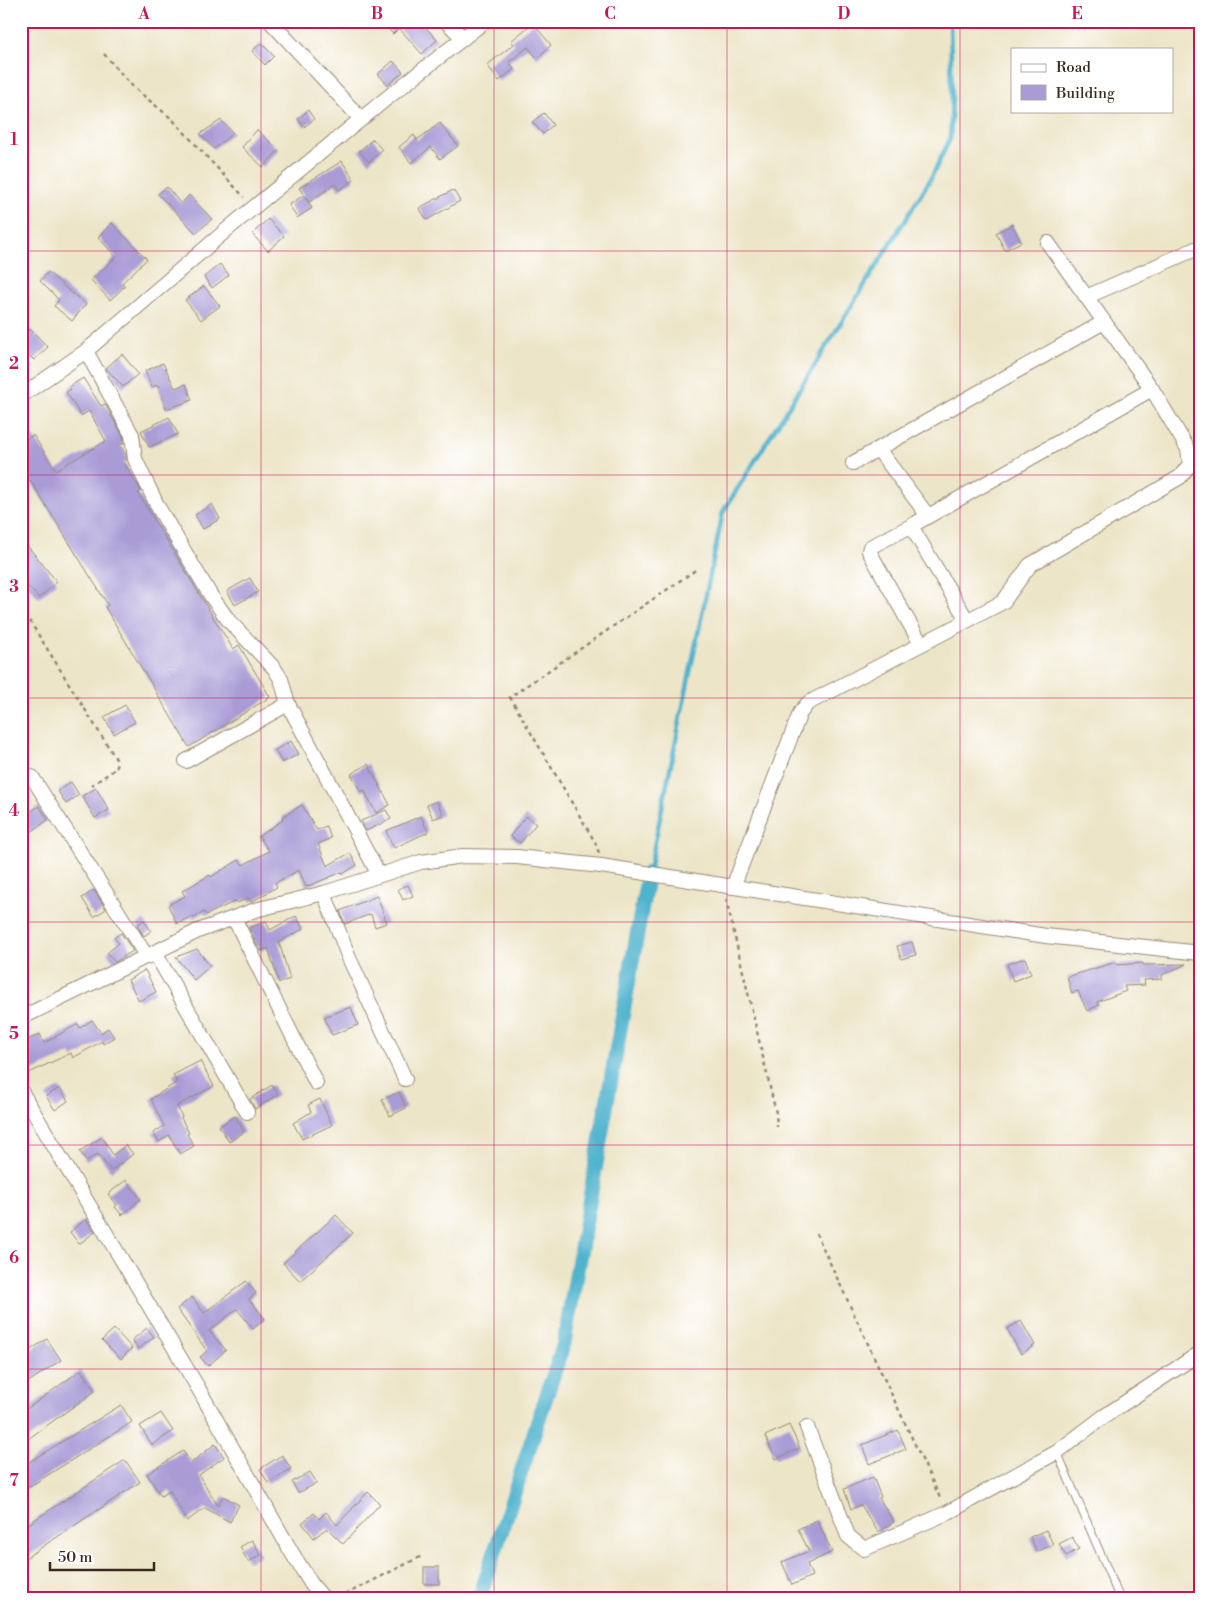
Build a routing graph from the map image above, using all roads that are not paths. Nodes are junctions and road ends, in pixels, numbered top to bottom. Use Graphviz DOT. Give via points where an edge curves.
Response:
graph roads {
  1 [pos="270,21"];
  2 [pos="446,21"];
  3 [pos="485,21"];
  4 [pos="463,38"];
  5 [pos="361,119"];
  6 [pos="1048,243"];
  7 [pos="1200,247"];
  8 [pos="1086,297"];
  9 [pos="1104,322"];
  10 [pos="86,351"];
  11 [pos="1152,389"];
  12 [pos="21,396"];
  13 [pos="878,449"];
  14 [pos="853,463"];
  15 [pos="928,516"];
  16 [pos="911,526"];
  17 [pos="967,620"];
  18 [pos="921,644"];
  19 [pos="288,704"];
  20 [pos="186,761"];
  21 [pos="32,777"];
  22 [pos="379,875"];
  23 [pos="728,886"];
  24 [pos="324,893"];
  25 [pos="234,918"];
  26 [pos="1200,953"];
  27 [pos="151,955"];
  28 [pos="21,1018"];
  29 [pos="405,1079"];
  30 [pos="316,1083"];
  31 [pos="21,1091"];
  32 [pos="247,1112"];
  33 [pos="1200,1353"];
  34 [pos="807,1427"];
  35 [pos="1057,1452"];
  36 [pos="324,1599"];
  37 [pos="1120,1599"];
  1 -- 5 [label="street"];
  2 -- 4 [label="street"];
  3 -- 4 [label="street"];
  4 -- 5 [label="street"];
  5 -- 10 [label="street"];
  6 -- 8 [label="street"];
  7 -- 8 [label="street"];
  8 -- 9 [label="street"];
  9 -- 11 [label="street"];
  9 -- 13 [label="street"];
  10 -- 12 [label="street"];
  10 -- 19 [label="street" via="132,435 135,459 158,508 229,621 274,668 283,684"];
  11 -- 15 [label="street"];
  11 -- 17 [label="street" via="1188,449 1190,464 1180,477 1030,565 1003,602"];
  13 -- 14 [label="street"];
  13 -- 15 [label="street"];
  15 -- 16 [label="street"];
  16 -- 17 [label="street"];
  16 -- 18 [label="street" via="870,546 869,551"];
  17 -- 18 [label="street"];
  18 -- 23 [label="street" via="808,703 800,713"];
  19 -- 20 [label="street"];
  19 -- 22 [label="street"];
  21 -- 27 [label="street"];
  22 -- 23 [label="street" via="421,862 463,856 601,866"];
  22 -- 24 [label="street"];
  23 -- 26 [label="street" via="1046,936"];
  24 -- 25 [label="street"];
  24 -- 29 [label="street" via="349,958"];
  25 -- 27 [label="street" via="198,931"];
  25 -- 30 [label="street"];
  27 -- 28 [label="street"];
  27 -- 32 [label="street"];
  31 -- 36 [label="street" via="197,1386 292,1553"];
  33 -- 35 [label="street" via="1103,1417"];
  34 -- 35 [label="street" via="848,1536 864,1549 947,1513"];
  35 -- 37 [label="lane"];
}
